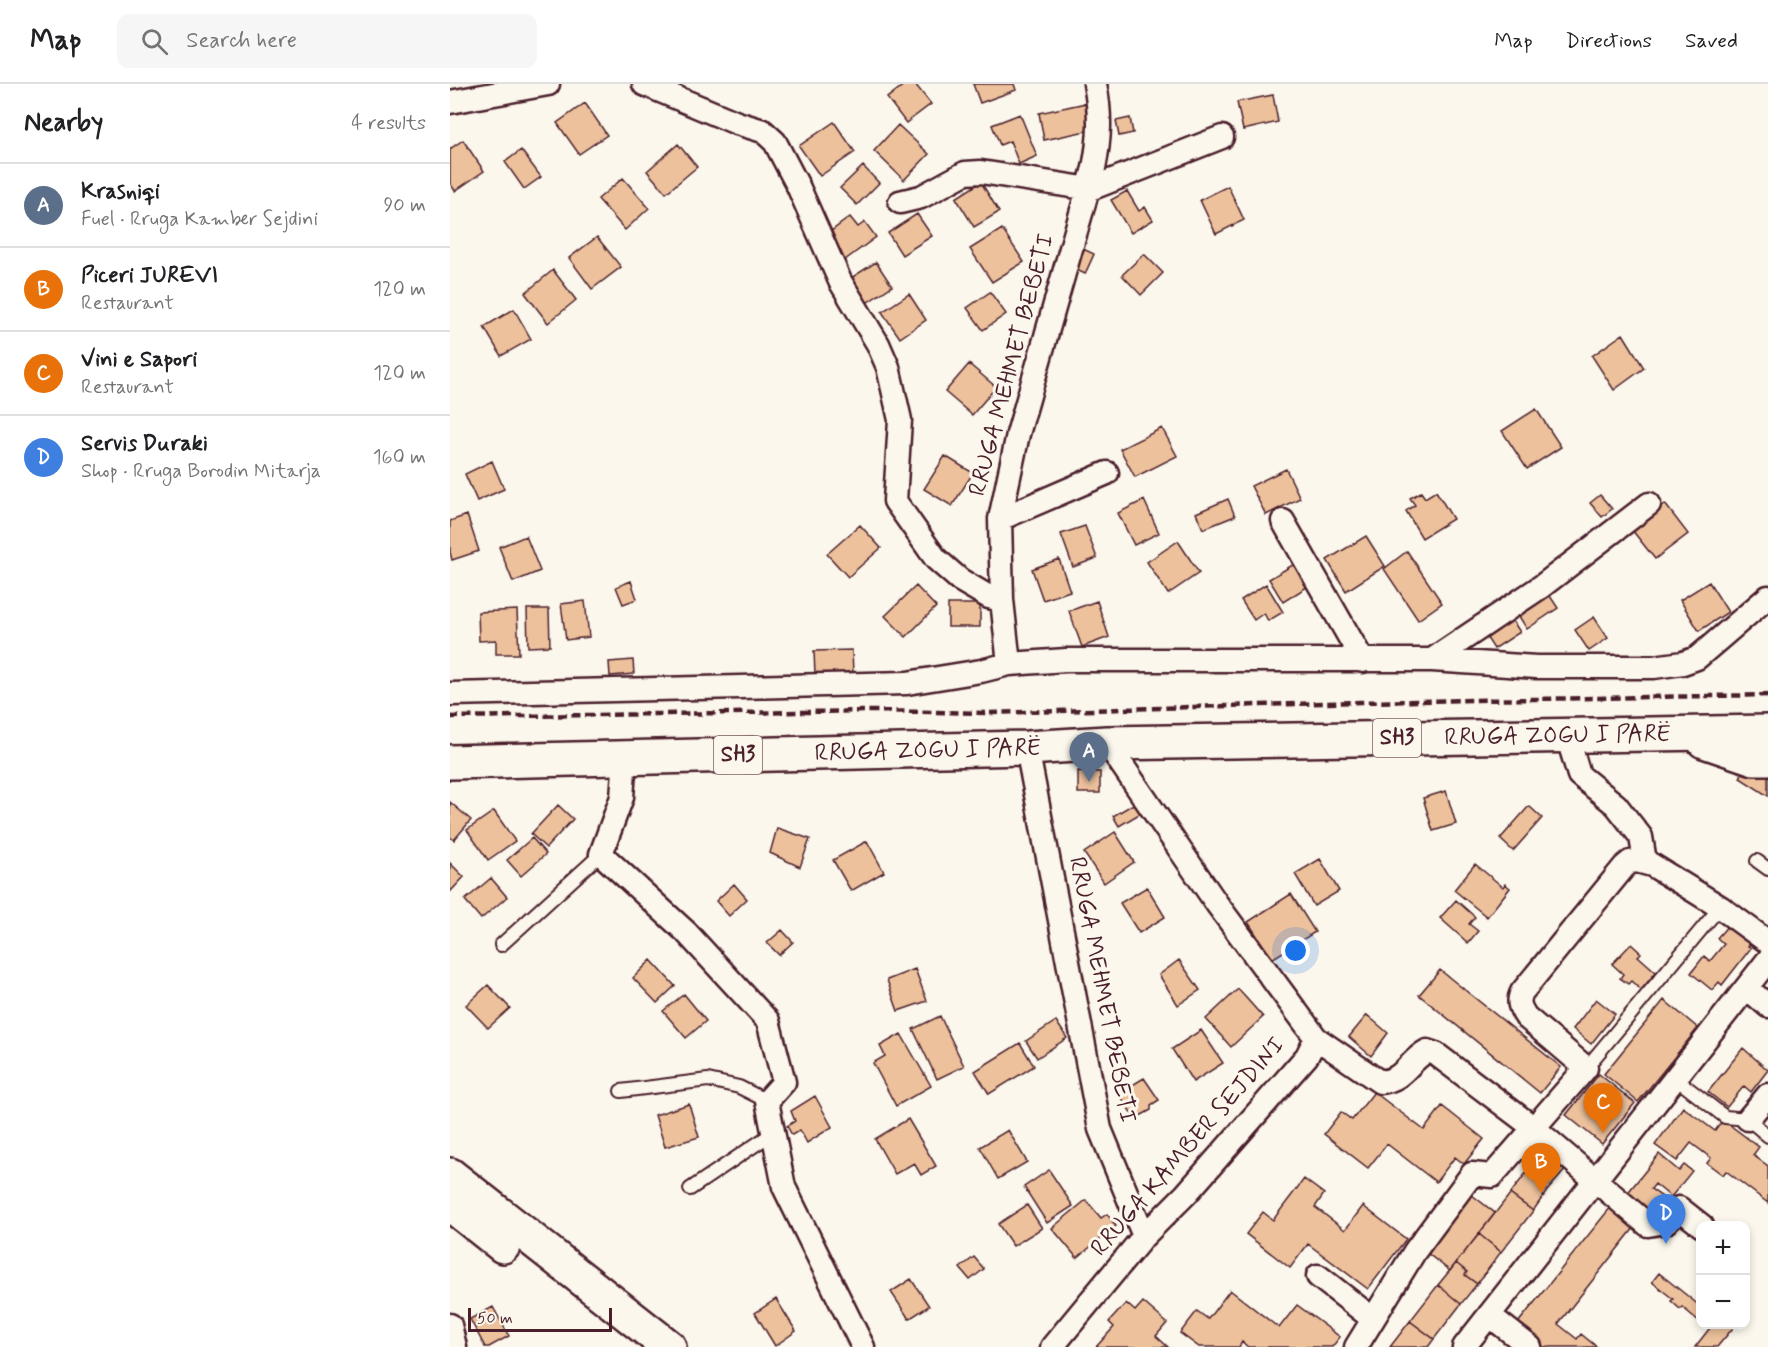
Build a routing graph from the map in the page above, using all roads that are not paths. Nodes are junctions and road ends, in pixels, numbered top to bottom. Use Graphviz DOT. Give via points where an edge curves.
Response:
graph roads {
  1 [pos="548,84"];
  2 [pos="644,84"];
  3 [pos="1095,84"];
  4 [pos="450,102"];
  5 [pos="1222,137"];
  6 [pos="1090,189"];
  7 [pos="900,202"];
  8 [pos="1107,472"];
  9 [pos="1649,504"];
  10 [pos="999,519"];
  11 [pos="1282,521"];
  12 [pos="1768,597"];
  13 [pos="1002,600"];
  14 [pos="1432,660"];
  15 [pos="1364,661"];
  16 [pos="1009,664"];
  17 [pos="450,694"];
  18 [pos="1768,732"];
  19 [pos="1680,733"];
  20 [pos="1567,735"];
  21 [pos="1107,743"];
  22 [pos="1027,748"];
  23 [pos="625,758"];
  24 [pos="1768,758"];
  25 [pos="450,762"];
  26 [pos="601,854"];
  27 [pos="1645,861"];
  28 [pos="1757,861"];
  29 [pos="1768,869"];
  30 [pos="1720,907"];
  31 [pos="1768,942"];
  32 [pos="501,945"];
  33 [pos="1768,960"];
  34 [pos="1747,988"];
  35 [pos="1768,1006"];
  36 [pos="1316,1038"];
  37 [pos="1586,1068"];
  38 [pos="1676,1078"];
  39 [pos="621,1091"];
  40 [pos="1768,1095"];
  41 [pos="767,1101"];
  42 [pos="1748,1119"];
  43 [pos="1534,1128"];
  44 [pos="773,1133"];
  45 [pos="1768,1136"];
  46 [pos="450,1175"];
  47 [pos="1594,1180"];
  48 [pos="690,1189"];
  49 [pos="450,1204"];
  50 [pos="1696,1221"];
  51 [pos="1144,1236"];
  52 [pos="1318,1276"];
  53 [pos="1489,1315"];
  54 [pos="1373,1319"];
  55 [pos="450,1325"];
  56 [pos="455,1347"];
  57 [pos="633,1347"];
  58 [pos="669,1347"];
  59 [pos="863,1347"];
  60 [pos="1052,1347"];
  61 [pos="1356,1347"];
  62 [pos="1464,1347"];
  63 [pos="1530,1347"];
  1 -- 4 [label="street"];
  2 -- 13 [label="street" via="763,131 775,142 840,281 888,367 900,420 895,501 936,559 960,580"];
  3 -- 6 [label="street, RRUGA MEHMET BEBETI" via="1100,141"];
  5 -- 6 [label="street"];
  6 -- 7 [label="street" via="981,172 965,173 921,197"];
  6 -- 10 [label="street, RRUGA MEHMET BEBETI" via="1018,434"];
  8 -- 10 [label="street"];
  9 -- 14 [label="street" via="1542,586"];
  10 -- 13 [label="street, RRUGA MEHMET BEBETI"];
  11 -- 15 [label="street"];
  12 -- 14 [label="street" via="1697,658 1683,663 1654,667 1537,667"];
  13 -- 16 [label="street, RRUGA MEHMET BEBETI"];
  14 -- 15 [label="street"];
  15 -- 16 [label="street" via="1066,660"];
  16 -- 17 [label="street" via="907,683"];
  18 -- 19 [label="main road, RRUGA ZOGU I PARË / SH3"];
  19 -- 20 [label="main road, RRUGA ZOGU I PARË / SH3"];
  19 -- 24 [label="main road" via="1754,758"];
  20 -- 21 [label="main road, RRUGA ZOGU I PARË / SH3"];
  20 -- 27 [label="street" via="1579,775 1616,805 1641,837"];
  21 -- 22 [label="main road, RRUGA ZOGU I PARË / SH3"];
  21 -- 36 [label="street, RRUGA KAMBER SEJDINI" via="1217,904"];
  22 -- 23 [label="main road, RRUGA ZOGU I PARË / SH3"];
  22 -- 51 [label="street, RRUGA MEHMET BEBETI" via="1100,1130"];
  23 -- 25 [label="main road, RRUGA ZOGU I PARË / SH3"];
  23 -- 26 [label="street" via="622,797"];
  26 -- 32 [label="lane"];
  26 -- 41 [label="street" via="686,932 768,1021 784,1082"];
  27 -- 30 [label="street"];
  27 -- 37 [label="street" via="1630,862 1624,867 1518,999 1526,1017"];
  28 -- 29 [label="lane"];
  30 -- 31 [label="street"];
  30 -- 37 [label="lane"];
  33 -- 34 [label="street"];
  34 -- 35 [label="street"];
  34 -- 38 [label="street"];
  36 -- 43 [label="street" via="1380,1082 1392,1082 1419,1055 1427,1051 1436,1054"];
  36 -- 51 [label="street, RRUGA KAMBER SEJDINI" via="1307,1056"];
  37 -- 43 [label="street"];
  38 -- 42 [label="lane" via="1725,1117"];
  38 -- 47 [label="street"];
  39 -- 41 [label="lane" via="708,1080 739,1087"];
  40 -- 42 [label="street"];
  41 -- 44 [label="street"];
  42 -- 45 [label="lane"];
  43 -- 47 [label="street"];
  43 -- 54 [label="street" via="1492,1176 1472,1174 1415,1251"];
  44 -- 48 [label="lane"];
  44 -- 59 [label="street" via="784,1187"];
  46 -- 58 [label="main road"];
  47 -- 50 [label="street" via="1648,1225 1666,1222 1679,1208"];
  47 -- 53 [label="street"];
  49 -- 57 [label="main road"];
  51 -- 60 [label="street, RRUGA KAMBER SEJDINI"];
  52 -- 54 [label="street"];
  53 -- 62 [label="street"];
  53 -- 63 [label="street"];
  54 -- 61 [label="street"];
  55 -- 56 [label="street"];
}
